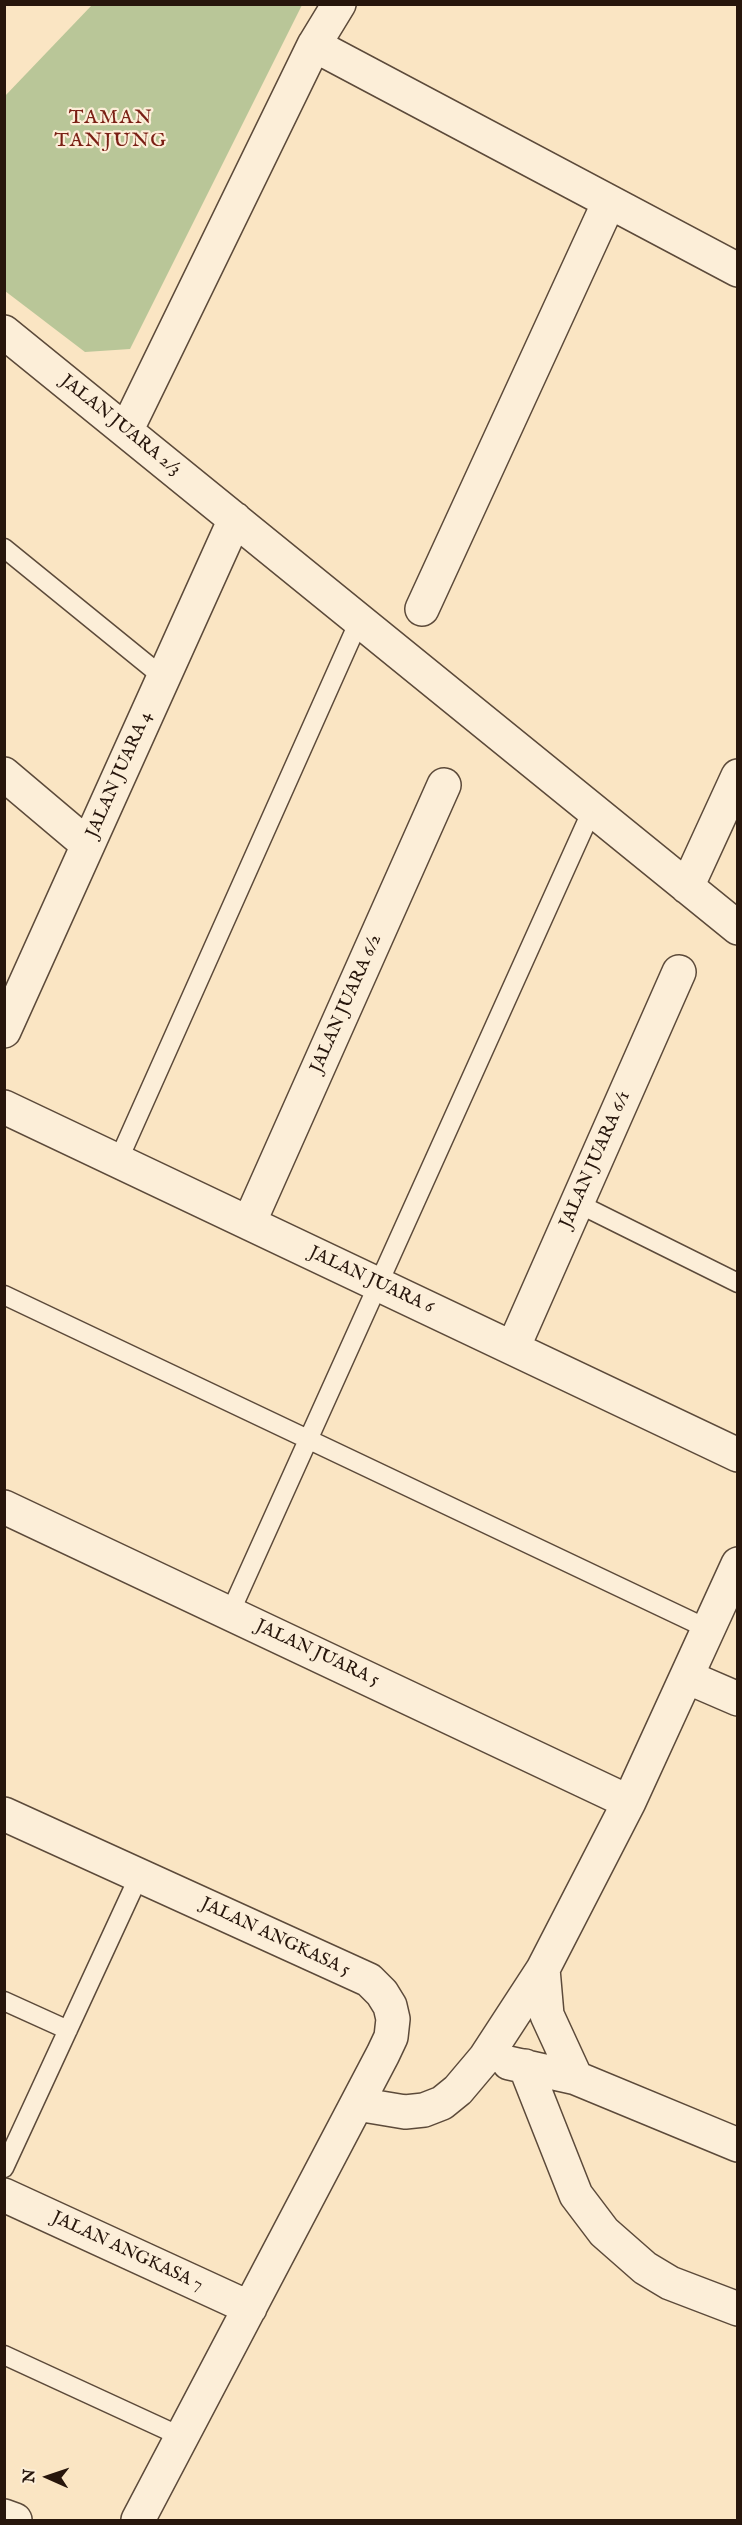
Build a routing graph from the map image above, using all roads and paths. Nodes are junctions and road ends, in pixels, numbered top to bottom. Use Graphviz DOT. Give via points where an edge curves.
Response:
graph roads {
  1 [pos="339,4"];
  2 [pos="314,45"];
  3 [pos="609,202"];
  4 [pos="738,270"];
  5 [pos="4,332"];
  6 [pos="126,431"];
  7 [pos="235,519"];
  8 [pos="4,548"];
  9 [pos="422,609"];
  10 [pos="360,621"];
  11 [pos="164,678"];
  12 [pos="4,774"];
  13 [pos="738,776"];
  14 [pos="444,785"];
  15 [pos="592,810"];
  16 [pos="88,845"];
  17 [pos="687,887"];
  18 [pos="738,928"];
  19 [pos="679,972"];
  20 [pos="4,1031"];
  21 [pos="4,1107"];
  22 [pos="118,1161"];
  23 [pos="577,1203"];
  24 [pos="249,1223"];
  25 [pos="738,1283"];
  26 [pos="379,1284"];
  27 [pos="4,1296"];
  28 [pos="513,1348"];
  29 [pos="309,1440"];
  30 [pos="738,1455"];
  31 [pos="4,1507"];
  32 [pos="738,1564"];
  33 [pos="230,1613"];
  34 [pos="708,1629"];
  35 [pos="687,1677"];
  36 [pos="738,1699"];
  37 [pos="629,1802"];
  38 [pos="4,1814"];
  39 [pos="139,1876"];
  40 [pos="543,1969"];
  41 [pos="4,2001"];
  42 [pos="68,2030"];
  43 [pos="485,2058"];
  44 [pos="525,2066"];
  45 [pos="576,2078"];
  46 [pos="357,2104"];
  47 [pos="738,2145"];
  48 [pos="4,2168"];
  49 [pos="4,2195"];
  50 [pos="250,2308"];
  51 [pos="738,2309"];
  52 [pos="4,2355"];
  53 [pos="182,2437"];
  54 [pos="4,2516"];
  55 [pos="15,2520"];
  56 [pos="138,2520"];
  1 -- 2 [label="street"];
  2 -- 3 [label="street"];
  2 -- 6 [label="street"];
  3 -- 4 [label="street"];
  3 -- 9 [label="street"];
  5 -- 6 [label="street, JALAN JUARA 2/3"];
  6 -- 7 [label="street, JALAN JUARA 2/3"];
  7 -- 10 [label="street, JALAN JUARA 2/3"];
  7 -- 11 [label="street, JALAN JUARA 4"];
  8 -- 11 [label="lane"];
  10 -- 15 [label="street, JALAN JUARA 2/3"];
  10 -- 22 [label="lane"];
  11 -- 16 [label="street, JALAN JUARA 4"];
  12 -- 16 [label="street"];
  13 -- 17 [label="street"];
  14 -- 24 [label="street, JALAN JUARA 6/2"];
  15 -- 17 [label="street, JALAN JUARA 2/3"];
  15 -- 26 [label="lane"];
  16 -- 20 [label="street, JALAN JUARA 4"];
  17 -- 18 [label="street, JALAN JUARA 2/3"];
  19 -- 23 [label="street, JALAN JUARA 6/1"];
  21 -- 22 [label="street, JALAN JUARA 6"];
  22 -- 24 [label="street, JALAN JUARA 6"];
  23 -- 25 [label="lane"];
  23 -- 28 [label="street, JALAN JUARA 6/1"];
  24 -- 26 [label="street, JALAN JUARA 6"];
  26 -- 28 [label="street, JALAN JUARA 6"];
  26 -- 29 [label="lane"];
  27 -- 29 [label="lane"];
  28 -- 30 [label="street, JALAN JUARA 6"];
  29 -- 33 [label="lane"];
  29 -- 34 [label="lane"];
  31 -- 33 [label="street, JALAN JUARA 5"];
  32 -- 34 [label="street"];
  33 -- 37 [label="street, JALAN JUARA 5"];
  34 -- 35 [label="street"];
  35 -- 36 [label="street"];
  35 -- 37 [label="street"];
  37 -- 40 [label="street"];
  38 -- 39 [label="street, JALAN ANGKASA 5"];
  39 -- 42 [label="lane"];
  39 -- 46 [label="street, JALAN ANGKASA 5" via="369,1980 382,1993 393,2019 390,2037"];
  40 -- 43 [label="street"];
  40 -- 45 [label="street" via="547,2015"];
  41 -- 42 [label="lane"];
  42 -- 48 [label="lane"];
  43 -- 44 [label="street"];
  43 -- 46 [label="street" via="458,2090 442,2103 424,2110 405,2112"];
  44 -- 45 [label="street"];
  44 -- 51 [label="street" via="576,2195 604,2232 645,2268 670,2283"];
  45 -- 47 [label="street"];
  46 -- 50 [label="street"];
  49 -- 50 [label="street, JALAN ANGKASA 7"];
  50 -- 53 [label="street"];
  52 -- 53 [label="lane"];
  53 -- 56 [label="street"];
  54 -- 55 [label="street"];
}
